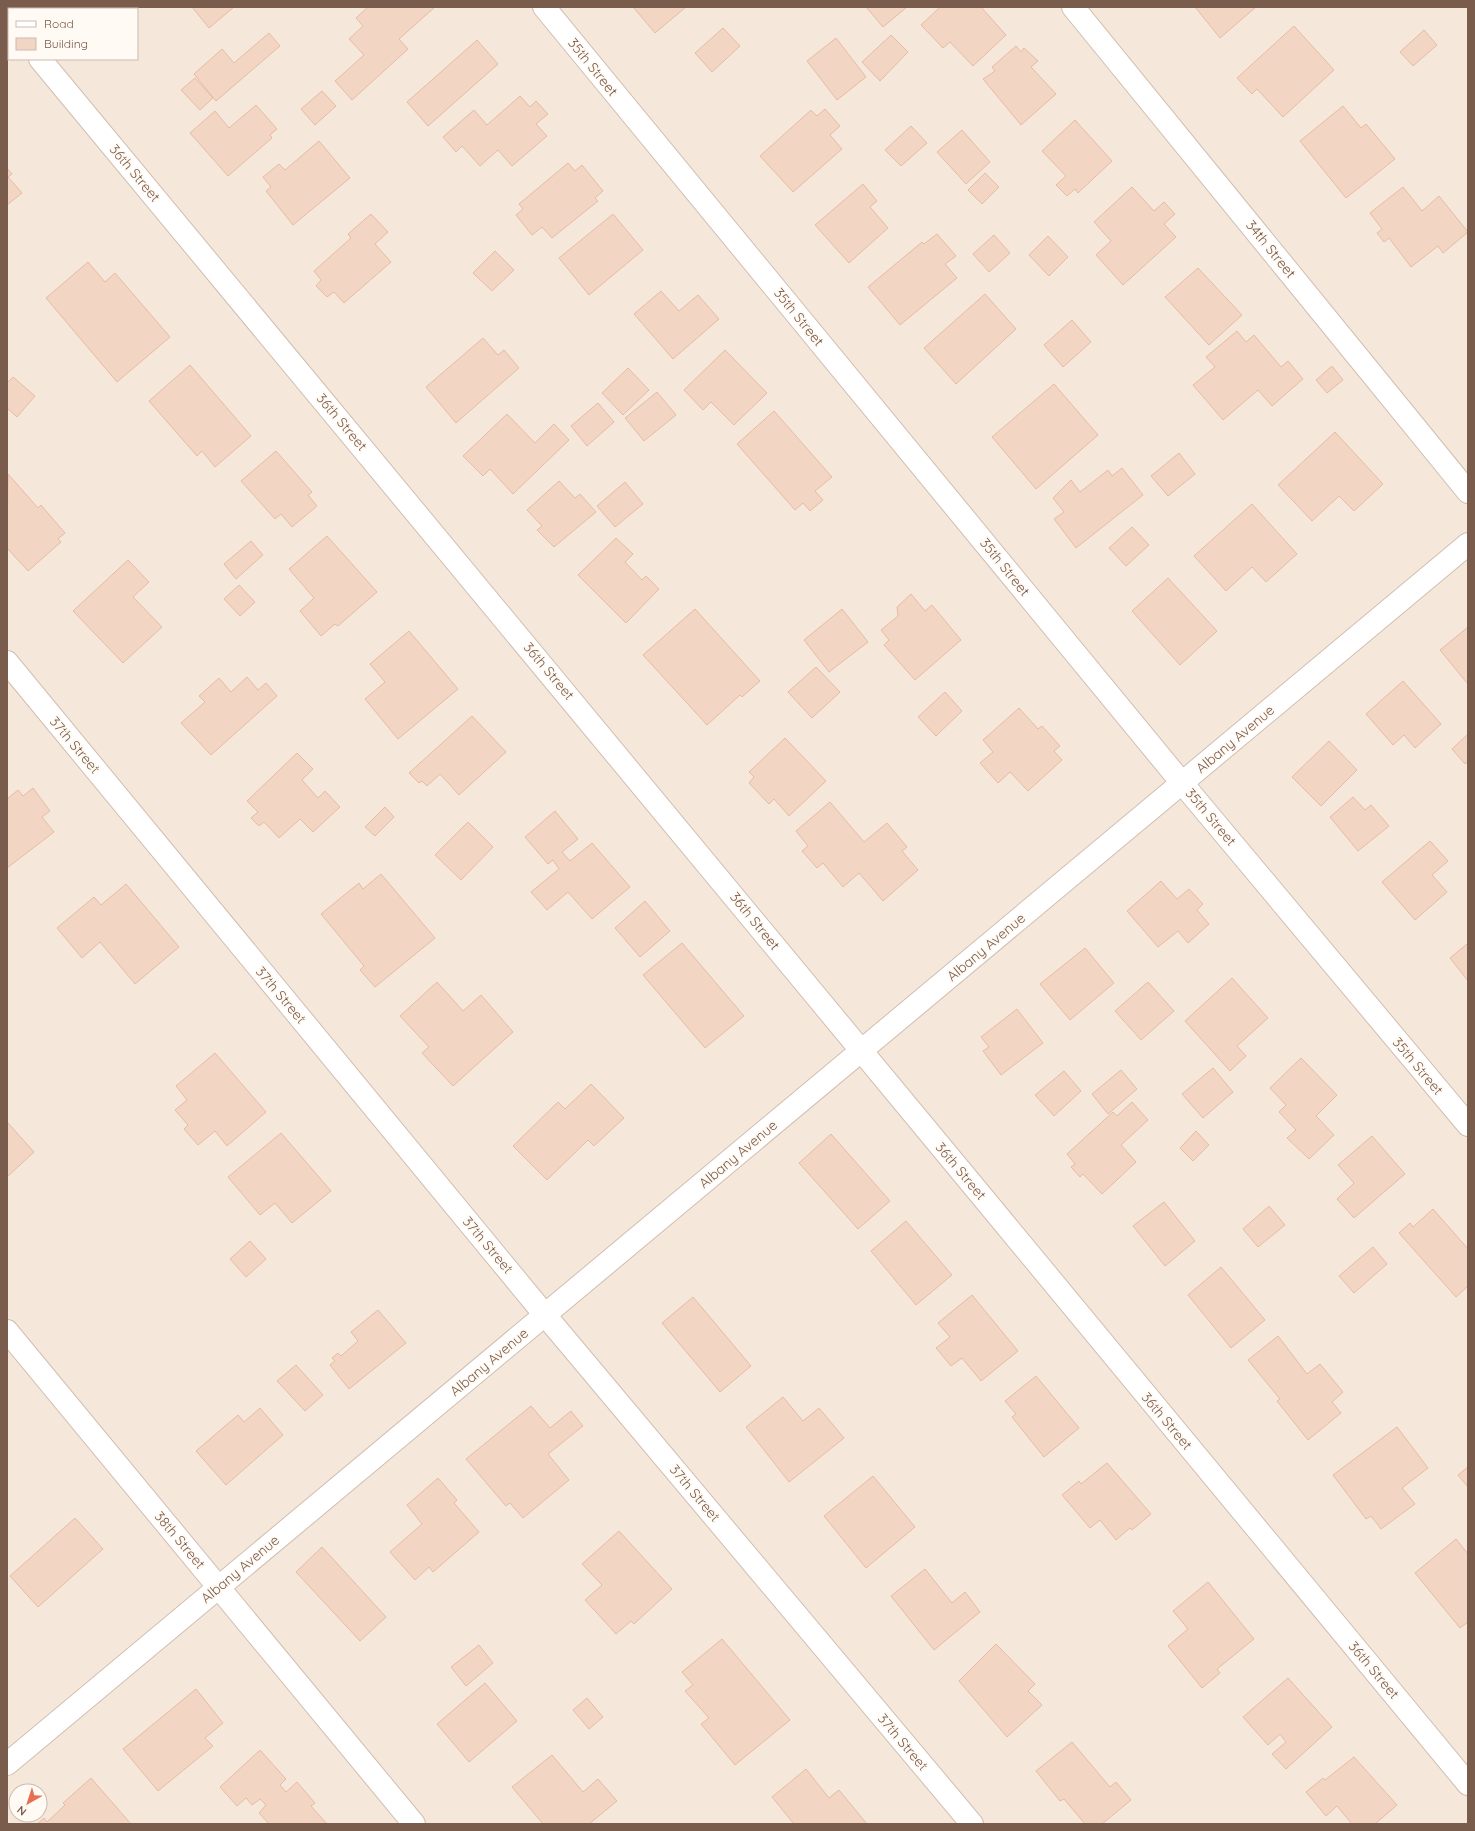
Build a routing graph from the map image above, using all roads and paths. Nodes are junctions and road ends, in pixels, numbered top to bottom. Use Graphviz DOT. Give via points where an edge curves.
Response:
graph roads {
  1 [pos="544,7"];
  2 [pos="1074,7"];
  3 [pos="41,60"];
  4 [pos="1468,492"];
  5 [pos="1468,544"];
  6 [pos="7,662"];
  7 [pos="1182,783"];
  8 [pos="861,1051"];
  9 [pos="1468,1125"];
  10 [pos="546,1315"];
  11 [pos="7,1331"];
  12 [pos="219,1587"];
  13 [pos="7,1764"];
  14 [pos="1468,1784"];
  15 [pos="414,1824"];
  16 [pos="972,1824"];
  1 -- 7 [label="street, 35th Street"];
  2 -- 4 [label="street, 34th Street"];
  3 -- 8 [label="street, 36th Street"];
  5 -- 7 [label="street, Albany Avenue"];
  6 -- 10 [label="street, 37th Street"];
  7 -- 8 [label="street, Albany Avenue"];
  7 -- 9 [label="street, 35th Street"];
  8 -- 10 [label="street, Albany Avenue"];
  8 -- 14 [label="street, 36th Street"];
  10 -- 12 [label="street, Albany Avenue"];
  10 -- 16 [label="street, 37th Street"];
  11 -- 12 [label="street, 38th Street"];
  12 -- 13 [label="street, Albany Avenue"];
  12 -- 15 [label="street, 38th Street"];
}
